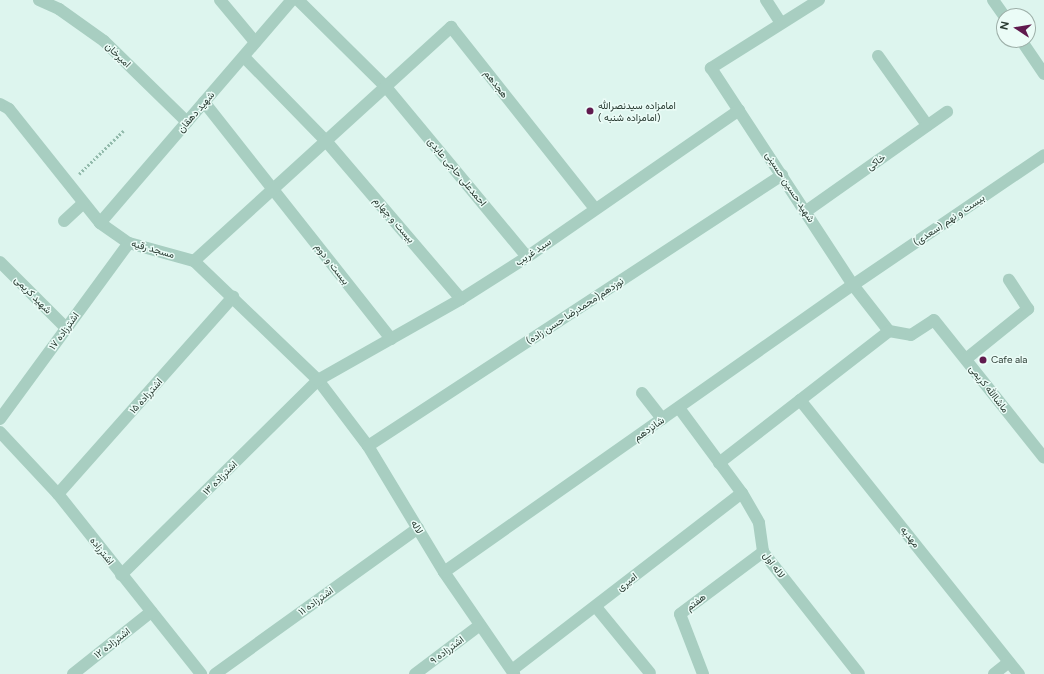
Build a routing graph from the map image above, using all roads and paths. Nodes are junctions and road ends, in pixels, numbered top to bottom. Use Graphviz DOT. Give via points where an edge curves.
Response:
graph roads {
  1 [pos="40,0"];
  2 [pos="220,0"];
  3 [pos="292,0"];
  4 [pos="298,0"];
  5 [pos="766,0"];
  6 [pos="819,0"];
  7 [pos="781,23"];
  8 [pos="255,42"];
  9 [pos="1026,48"];
  10 [pos="878,56"];
  11 [pos="244,57"];
  12 [pos="1044,74"];
  13 [pos="386,87"];
  14 [pos="204,102"];
  15 [pos="0,104"];
  16 [pos="740,110"];
  17 [pos="947,112"];
  18 [pos="187,122"];
  19 [pos="927,125"];
  20 [pos="123,131"];
  21 [pos="326,141"];
  22 [pos="1044,155"];
  23 [pos="782,175"];
  24 [pos="68,184"];
  25 [pos="274,189"];
  26 [pos="83,203"];
  27 [pos="595,209"];
  28 [pos="805,212"];
  29 [pos="64,221"];
  30 [pos="100,223"];
  31 [pos="129,243"];
  32 [pos="527,257"];
  33 [pos="194,261"];
  34 [pos="0,262"];
  35 [pos="1009,280"];
  36 [pos="853,285"];
  37 [pos="233,297"];
  38 [pos="461,298"];
  39 [pos="66,328"];
  40 [pos="889,331"];
  41 [pos="390,339"];
  42 [pos="966,359"];
  43 [pos="318,380"];
  44 [pos="642,393"];
  45 [pos="800,400"];
  46 [pos="678,408"];
  47 [pos="0,419"];
  48 [pos="662,419"];
  49 [pos="0,432"];
  50 [pos="368,446"];
  51 [pos="1044,458"];
  52 [pos="719,463"];
  53 [pos="742,493"];
  54 [pos="58,494"];
  55 [pos="418,528"];
  56 [pos="763,552"];
  57 [pos="444,572"];
  58 [pos="121,576"];
  59 [pos="596,607"];
  60 [pos="152,612"];
  61 [pos="480,626"];
  62 [pos="1009,662"];
  63 [pos="513,672"];
  64 [pos="650,673"];
  65 [pos="73,674"];
  66 [pos="201,674"];
  67 [pos="215,674"];
  68 [pos="415,674"];
  69 [pos="702,674"];
  70 [pos="859,674"];
  71 [pos="994,674"];
  72 [pos="1019,674"];
  1 -- 18 [label="street, امیرخان" via="59,9 104,41"];
  2 -- 8 [label="street"];
  3 -- 8 [label="street, شهید دهقان"];
  4 -- 13 [label="street, احمدعلی حاجی عابدی"];
  5 -- 7 [label="street"];
  6 -- 7 [label="street"];
  7 -- 16 [label="street, شهید حسین حسینی" via="711,68"];
  8 -- 11 [label="street, شهید دهقان"];
  9 -- 12 [label="street"];
  10 -- 19 [label="street"];
  11 -- 14 [label="street, شهید دهقان"];
  11 -- 21 [label="street, بیست و چهارم"];
  13 -- 21 [label="street"];
  13 -- 27 [label="street, هجدهم" via="451,27"];
  13 -- 32 [label="street, احمدعلی حاجی عابدی"];
  14 -- 18 [label="street, شهید دهقان"];
  14 -- 25 [label="street, بیست و دوم"];
  15 -- 24 [label="street, مسجد رقیه" via="9,109"];
  16 -- 23 [label="street, شهید حسین حسینی"];
  16 -- 27 [label="street, سید غریب"];
  17 -- 19 [label="street, خاکی"];
  18 -- 30 [label="street, شهید دهقان"];
  19 -- 28 [label="street, خاکی"];
  20 -- 24 [label="path"];
  21 -- 25 [label="street"];
  21 -- 38 [label="street, بیست و چهارم"];
  22 -- 36 [label="street, بیست و نهم (سعدی)"];
  23 -- 28 [label="street, شهید حسین حسینی"];
  23 -- 50 [label="street, نوزدهم(محمدرضا حسن زاده)"];
  24 -- 26 [label="street, مسجد رقیه"];
  25 -- 33 [label="street"];
  25 -- 41 [label="street, بیست و دوم"];
  26 -- 29 [label="street"];
  26 -- 30 [label="street, مسجد رقیه"];
  27 -- 32 [label="street, سید غریب"];
  28 -- 36 [label="street, شهید حسین حسینی"];
  30 -- 31 [label="street, مسجد رقیه"];
  31 -- 33 [label="street, مسجد رقیه"];
  31 -- 39 [label="street, اشترزاده ۱۷"];
  32 -- 38 [label="street, سید غریب"];
  33 -- 37 [label="street, مسجد رقیه"];
  34 -- 39 [label="street, شهید کریمی"];
  35 -- 42 [label="street" via="1028,309"];
  36 -- 40 [label="street, شهید حسین حسینی"];
  36 -- 46 [label="street, شانزدهم"];
  37 -- 43 [label="street, مسجد رقیه"];
  37 -- 54 [label="street, اشترزاده ۱۵"];
  38 -- 41 [label="street, سید غریب"];
  39 -- 47 [label="street, اشترزاده ۱۷"];
  40 -- 42 [label="street, ماشاالله کریمی" via="911,335 934,320"];
  40 -- 45 [label="street"];
  41 -- 43 [label="street, سید غریب"];
  42 -- 51 [label="street, ماشاالله کریمی"];
  43 -- 50 [label="street, لاله"];
  43 -- 58 [label="street, اشترزاده ۱۳"];
  44 -- 48 [label="street"];
  45 -- 52 [label="street"];
  45 -- 62 [label="street, مهدیه"];
  46 -- 48 [label="street, شانزدهم"];
  46 -- 52 [label="street, لاله اول"];
  48 -- 57 [label="street, شانزدهم"];
  49 -- 54 [label="street, اشترزاده"];
  50 -- 55 [label="street, لاله"];
  52 -- 53 [label="street, لاله اول"];
  53 -- 56 [label="street, لاله اول" via="759,523"];
  53 -- 59 [label="street, امیری"];
  54 -- 58 [label="street, اشترزاده"];
  55 -- 57 [label="street, لاله"];
  55 -- 67 [label="street, اشترزاده ۱۱"];
  56 -- 69 [label="street, هفتم" via="680,614"];
  56 -- 70 [label="street, لاله اول"];
  57 -- 61 [label="street, لاله"];
  58 -- 60 [label="street, اشترزاده"];
  59 -- 63 [label="street, امیری"];
  59 -- 64 [label="street"];
  60 -- 65 [label="street, اشترزاده ۱۲"];
  60 -- 66 [label="street, اشترزاده"];
  61 -- 63 [label="street, لاله"];
  61 -- 68 [label="street, اشترزاده ۹"];
  62 -- 71 [label="street"];
  62 -- 72 [label="street, مهدیه"];
}
